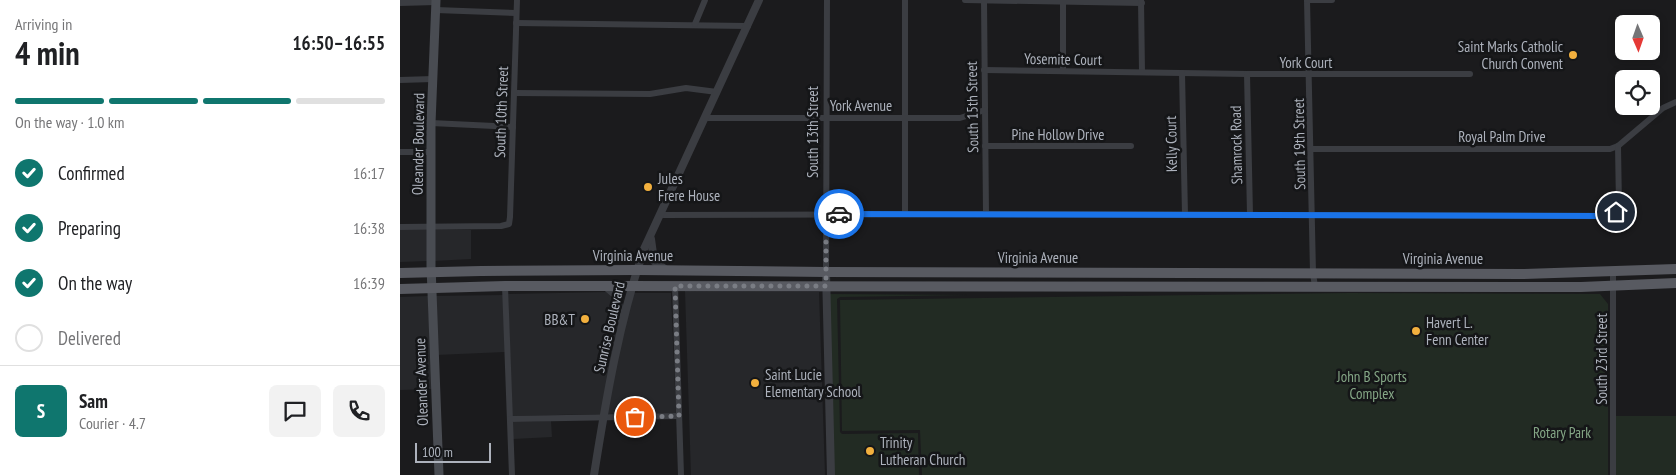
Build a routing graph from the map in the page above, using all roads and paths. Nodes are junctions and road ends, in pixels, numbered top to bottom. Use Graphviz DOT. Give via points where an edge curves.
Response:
graph roads {
  1 [pos="705,0"];
  2 [pos="759,0"];
  3 [pos="827,0"];
  4 [pos="905,0"];
  5 [pos="965,0"];
  6 [pos="984,0"];
  7 [pos="1307,0"];
  8 [pos="1332,0"];
  9 [pos="518,1"];
  10 [pos="1063,1"];
  11 [pos="1142,1"];
  12 [pos="400,3"];
  13 [pos="436,4"];
  14 [pos="516,13"];
  15 [pos="516,24"];
  16 [pos="695,24"];
  17 [pos="748,26"];
  18 [pos="984,70"];
  19 [pos="1063,71"];
  20 [pos="1142,72"];
  21 [pos="1182,73"];
  22 [pos="1247,74"];
  23 [pos="1310,74"];
  24 [pos="1470,74"];
  25 [pos="433,79"];
  26 [pos="400,80"];
  27 [pos="717,92"];
  28 [pos="514,93"];
  29 [pos="1676,102"];
  30 [pos="985,110"];
  31 [pos="706,118"];
  32 [pos="825,118"];
  33 [pos="905,118"];
  34 [pos="431,123"];
  35 [pos="513,128"];
  36 [pos="985,146"];
  37 [pos="1131,146"];
  38 [pos="1618,146"];
  39 [pos="1312,149"];
  40 [pos="400,152"];
  41 [pos="431,152"];
  42 [pos="826,214"];
  43 [pos="906,214"];
  44 [pos="986,214"];
  45 [pos="661,215"];
  46 [pos="1185,215"];
  47 [pos="1250,215"];
  48 [pos="1312,216"];
  49 [pos="400,227"];
  50 [pos="431,227"];
  51 [pos="651,236"];
  52 [pos="637,270"];
  53 [pos="666,270"];
  54 [pos="1676,270"];
  55 [pos="431,272"];
  56 [pos="826,272"];
  57 [pos="1030,272"];
  58 [pos="1613,272"];
  59 [pos="1313,273"];
  60 [pos="400,274"];
  61 [pos="1523,274"];
  62 [pos="1676,283"];
  63 [pos="505,286"];
  64 [pos="605,286"];
  65 [pos="633,286"];
  66 [pos="675,286"];
  67 [pos="826,286"];
  68 [pos="1030,286"];
  69 [pos="1613,286"];
  70 [pos="1315,287"];
  71 [pos="1442,287"];
  72 [pos="431,288"];
  73 [pos="400,289"];
  74 [pos="621,323"];
  75 [pos="679,416"];
  76 [pos="603,417"];
  77 [pos="510,419"];
  78 [pos="439,475"];
  79 [pos="512,475"];
  80 [pos="594,475"];
  81 [pos="681,475"];
  82 [pos="831,475"];
  83 [pos="1614,475"];
  1 -- 16 [label="street"];
  2 -- 17 [label="street, Sunrise Boulevard"];
  3 -- 32 [label="street, South 13th Street"];
  4 -- 33 [label="street"];
  5 -- 6 [label="street"];
  6 -- 10 [label="street"];
  6 -- 18 [label="street, South 15th Street"];
  7 -- 8 [label="street"];
  7 -- 23 [label="street, South 19th Street"];
  9 -- 14 [label="street, South 10th Street"];
  10 -- 11 [label="street"];
  10 -- 19 [label="street"];
  11 -- 20 [label="street"];
  12 -- 13 [label="street"];
  13 -- 14 [label="street"];
  13 -- 25 [label="main road, Oleander Boulevard"];
  14 -- 15 [label="street, South 10th Street"];
  15 -- 16 [label="street"];
  15 -- 28 [label="street, South 10th Street"];
  16 -- 17 [label="street"];
  17 -- 27 [label="street, Sunrise Boulevard"];
  18 -- 19 [label="street, Yosemite Court"];
  18 -- 30 [label="street, South 15th Street"];
  19 -- 20 [label="street, Yosemite Court"];
  20 -- 21 [label="street, York Court"];
  21 -- 22 [label="street, York Court"];
  21 -- 46 [label="street, Kelly Court"];
  22 -- 23 [label="street, York Court"];
  22 -- 47 [label="street, Shamrock Road"];
  23 -- 24 [label="street, York Court"];
  23 -- 39 [label="street, South 19th Street"];
  25 -- 26 [label="street"];
  25 -- 34 [label="main road, Oleander Boulevard"];
  27 -- 28 [label="street" via="686,88 650,94"];
  27 -- 31 [label="street, Sunrise Boulevard"];
  28 -- 35 [label="street, South 10th Street"];
  29 -- 38 [label="street" via="1663,108"];
  30 -- 33 [label="street, York Avenue" via="960,118"];
  30 -- 36 [label="street, South 15th Street"];
  31 -- 32 [label="street, York Avenue"];
  31 -- 45 [label="street, Sunrise Boulevard"];
  32 -- 33 [label="street, York Avenue"];
  32 -- 42 [label="street, South 13th Street"];
  33 -- 43 [label="street"];
  34 -- 35 [label="street"];
  34 -- 41 [label="main road, Oleander Boulevard"];
  35 -- 50 [label="street, South 10th Street" via="509,224"];
  36 -- 37 [label="street, Pine Hollow Drive"];
  36 -- 44 [label="street, South 15th Street"];
  38 -- 39 [label="street, Royal Palm Drive"];
  38 -- 48 [label="street" via="1619,206 1610,216"];
  39 -- 48 [label="street, South 19th Street"];
  40 -- 41 [label="street"];
  41 -- 50 [label="main road, Oleander Boulevard"];
  42 -- 43 [label="street"];
  42 -- 45 [label="street"];
  42 -- 56 [label="street, South 13th Street"];
  43 -- 44 [label="street"];
  44 -- 46 [label="street"];
  45 -- 51 [label="street, Sunrise Boulevard"];
  46 -- 47 [label="street"];
  47 -- 48 [label="street"];
  48 -- 59 [label="street, South 19th Street"];
  49 -- 50 [label="street"];
  50 -- 55 [label="main road, Oleander Boulevard"];
  51 -- 52 [label="street, Sunrise Boulevard"];
  51 -- 53 [label="street" via="654,261"];
  52 -- 53 [label="main road, Virginia Avenue"];
  52 -- 55 [label="main road, Virginia Avenue"];
  52 -- 65 [label="street, Sunrise Boulevard"];
  53 -- 56 [label="main road, Virginia Avenue"];
  54 -- 58 [label="main road, Virginia Avenue"];
  55 -- 60 [label="main road, Virginia Avenue"];
  55 -- 72 [label="main road, Oleander Boulevard"];
  56 -- 57 [label="main road, Virginia Avenue"];
  56 -- 67 [label="street, South 13th Street"];
  57 -- 59 [label="main road, Virginia Avenue"];
  57 -- 68 [label="street"];
  58 -- 61 [label="main road, Virginia Avenue"];
  58 -- 69 [label="street, South 23rd Street"];
  59 -- 61 [label="main road, Virginia Avenue"];
  59 -- 70 [label="street, South 19th Street"];
  61 -- 71 [label="main road" via="1450,279"];
  62 -- 69 [label="main road, Virginia Avenue"];
  63 -- 64 [label="main road, Virginia Avenue"];
  63 -- 72 [label="main road, Virginia Avenue"];
  63 -- 77 [label="street"];
  64 -- 65 [label="main road, Virginia Avenue"];
  64 -- 74 [label="street" via="617,296"];
  65 -- 66 [label="main road, Virginia Avenue"];
  65 -- 74 [label="street, Sunrise Boulevard"];
  66 -- 67 [label="main road, Virginia Avenue"];
  66 -- 75 [label="street"];
  67 -- 68 [label="main road, Virginia Avenue"];
  67 -- 82 [label="street, South 13th Street"];
  68 -- 70 [label="main road, Virginia Avenue"];
  69 -- 71 [label="main road, Virginia Avenue"];
  69 -- 83 [label="street, South 23rd Street"];
  70 -- 71 [label="main road, Virginia Avenue"];
  72 -- 73 [label="main road, Virginia Avenue"];
  72 -- 78 [label="main road, Oleander Avenue"];
  74 -- 76 [label="street, Sunrise Boulevard"];
  75 -- 76 [label="street"];
  75 -- 81 [label="street"];
  76 -- 77 [label="street"];
  76 -- 80 [label="street, Sunrise Boulevard"];
  77 -- 79 [label="street"];
}
